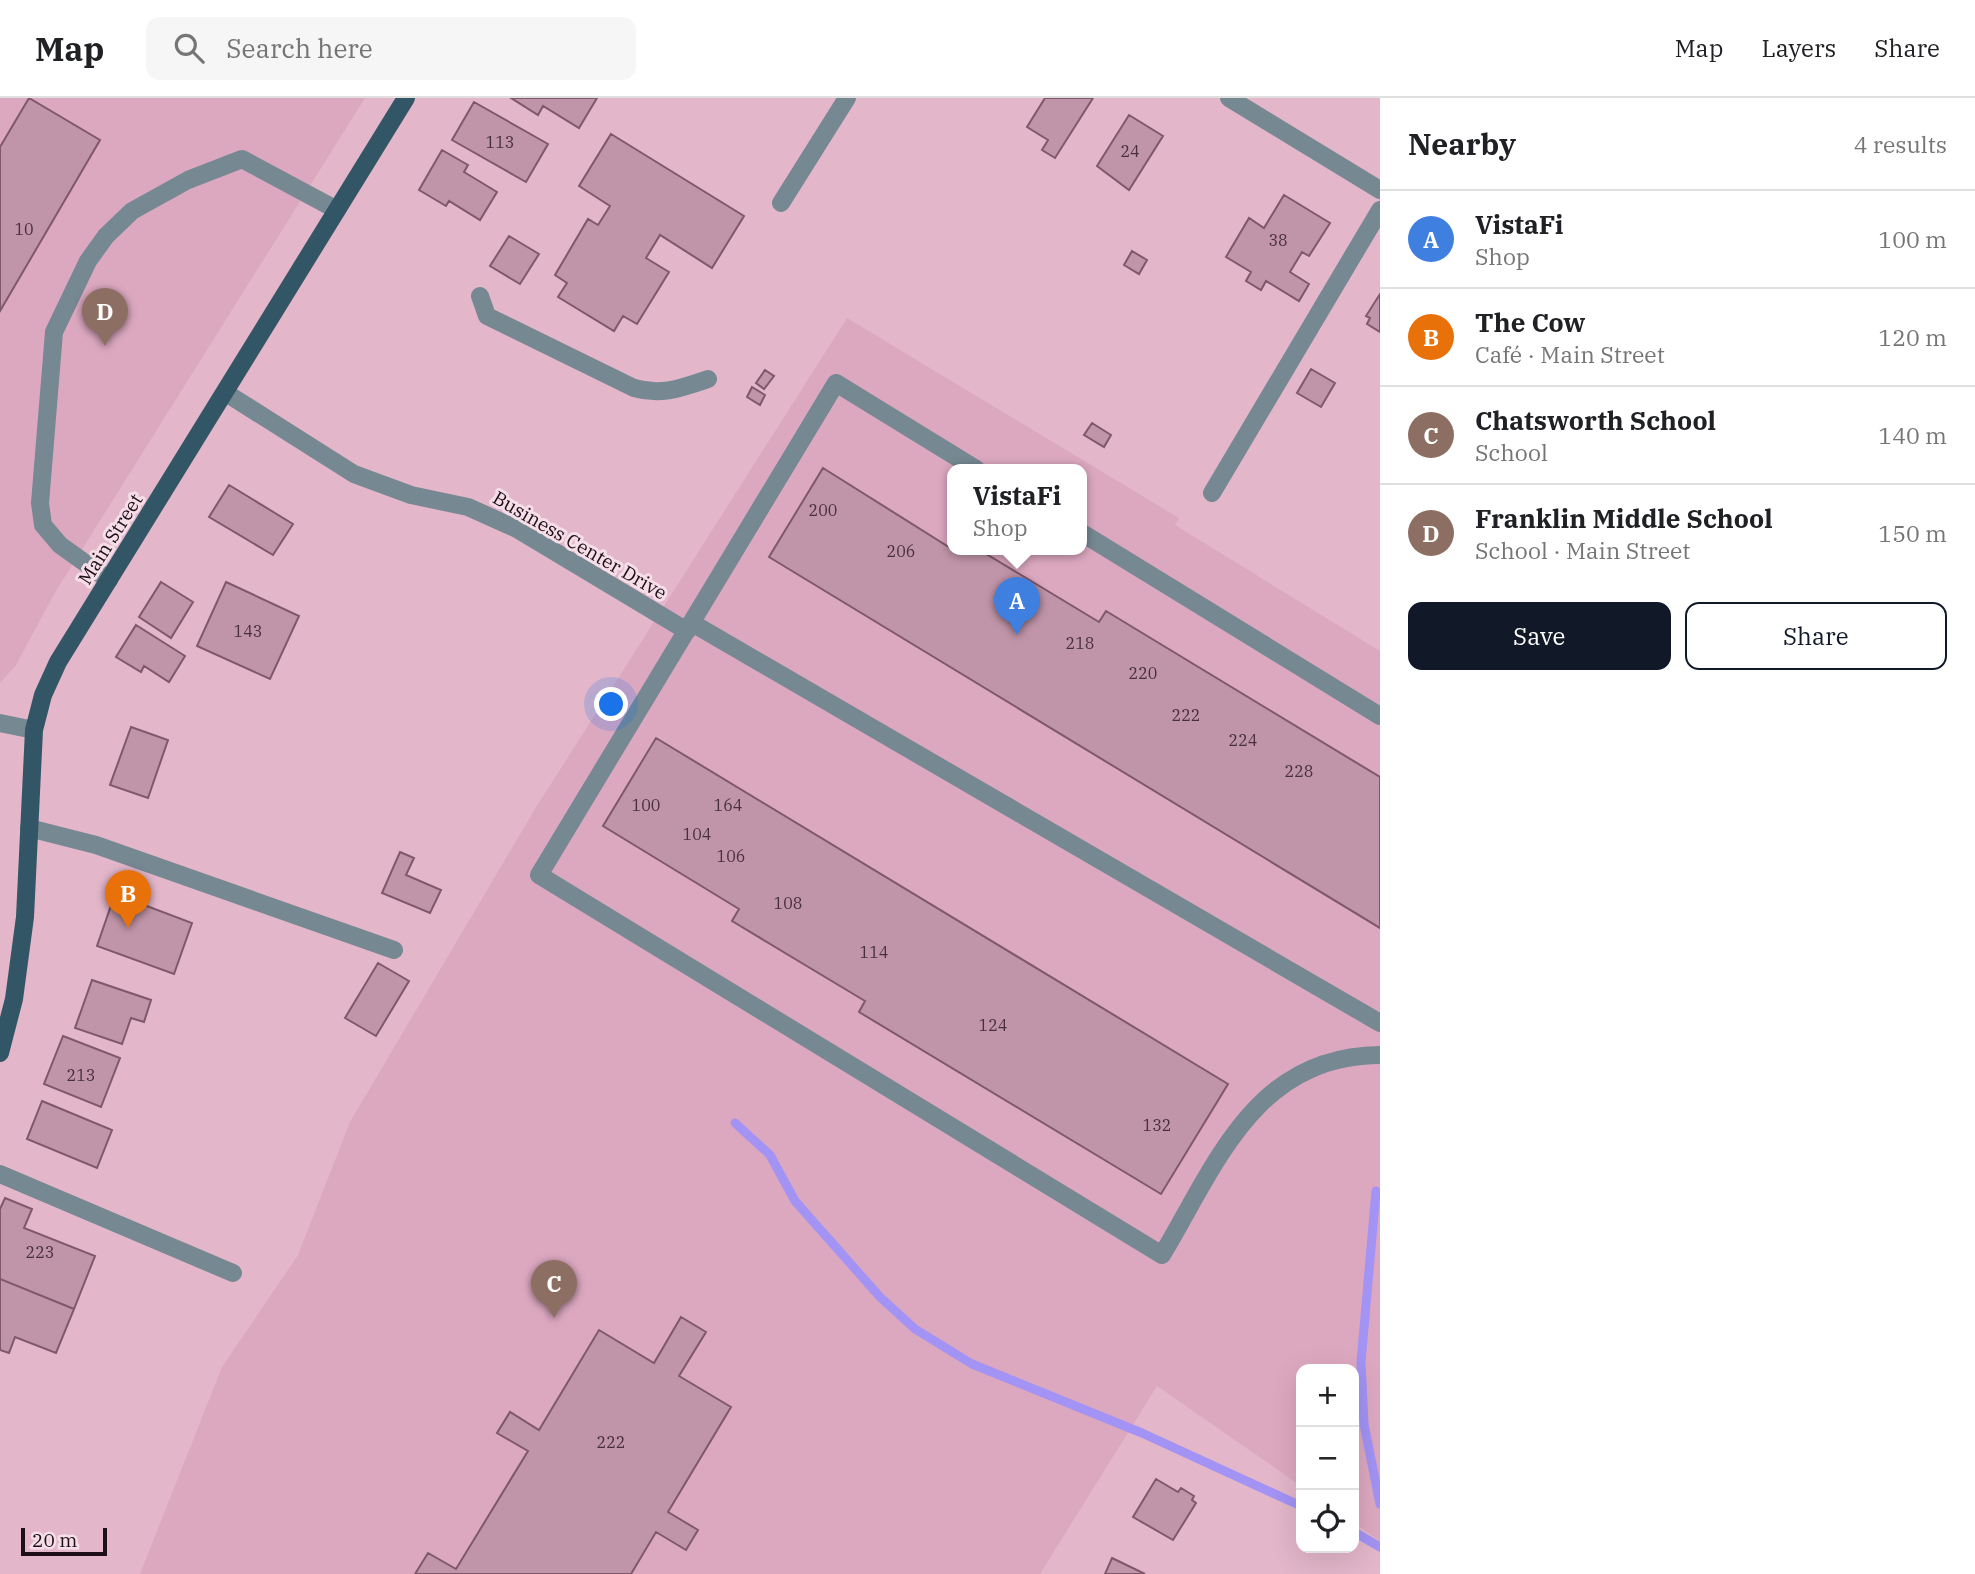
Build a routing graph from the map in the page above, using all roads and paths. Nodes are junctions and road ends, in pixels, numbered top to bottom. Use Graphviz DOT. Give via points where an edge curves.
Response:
graph roads {
  1 [pos="406,98"];
  2 [pos="847,98"];
  3 [pos="1229,98"];
  4 [pos="1380,190"];
  5 [pos="781,203"];
  6 [pos="337,210"];
  7 [pos="1380,210"];
  8 [pos="480,296"];
  9 [pos="708,379"];
  10 [pos="226,393"];
  11 [pos="968,464"];
  12 [pos="1212,493"];
  13 [pos="1087,536"];
  14 [pos="109,580"];
  15 [pos="690,627"];
  16 [pos="1380,716"];
  17 [pos="0,723"];
  18 [pos="34,730"];
  19 [pos="29,828"];
  20 [pos="394,950"];
  21 [pos="1380,1023"];
  22 [pos="0,1053"];
  23 [pos="1380,1055"];
  24 [pos="0,1174"];
  25 [pos="233,1273"];
  1 -- 6 [label="main road, Main Street"];
  2 -- 5 [label="street"];
  3 -- 4 [label="street"];
  6 -- 10 [label="main road, Main Street"];
  6 -- 14 [label="street" via="242,159 188,180 132,211 88,261 54,332 40,503 43,525 60,545"];
  7 -- 12 [label="street"];
  8 -- 9 [label="street" via="487,316 634,387 661,393"];
  10 -- 14 [label="main road, Main Street"];
  10 -- 15 [label="street, Business Center Drive" via="354,474 401,492 488,514"];
  11 -- 15 [label="street" via="836,383"];
  13 -- 16 [label="street"];
  14 -- 18 [label="main road, Main Street" via="58,662"];
  15 -- 21 [label="street, Business Center Drive"];
  15 -- 23 [label="street" via="539,875 653,947 1162,1255 1238,1127 1261,1100 1287,1081 1337,1058"];
  17 -- 18 [label="street"];
  18 -- 19 [label="main road, Main Street"];
  19 -- 20 [label="street" via="96,845"];
  19 -- 22 [label="main road, Main Street" via="21,959"];
  24 -- 25 [label="street"];
}
